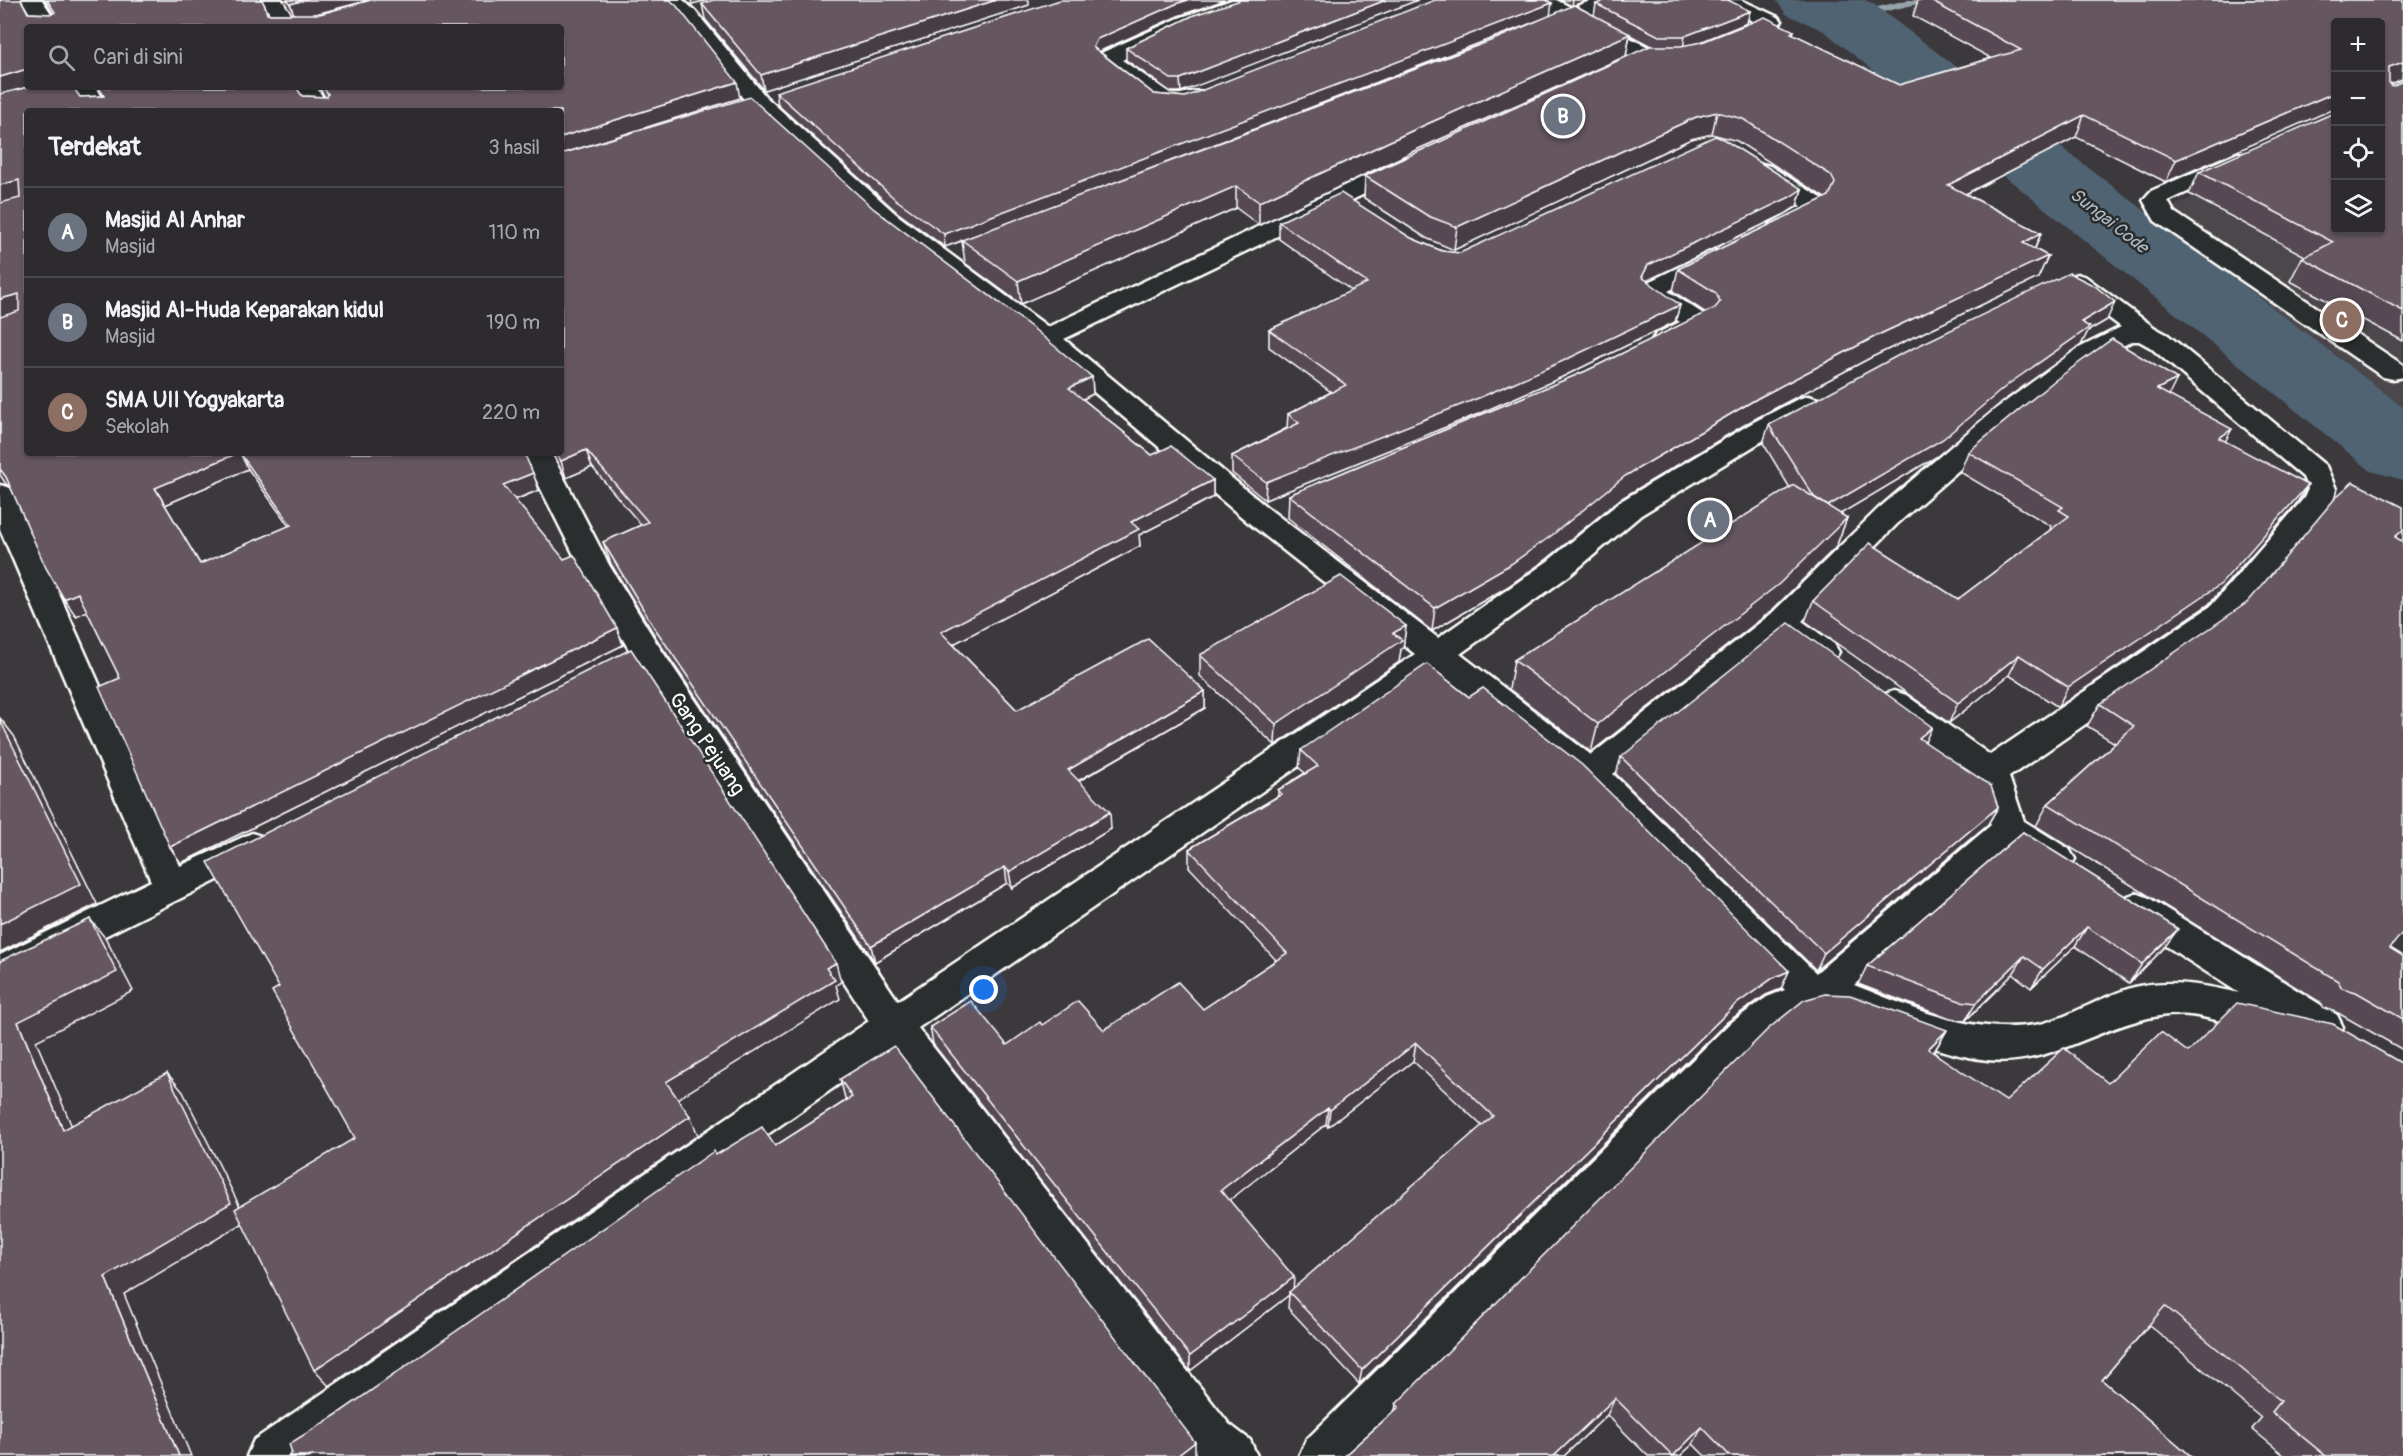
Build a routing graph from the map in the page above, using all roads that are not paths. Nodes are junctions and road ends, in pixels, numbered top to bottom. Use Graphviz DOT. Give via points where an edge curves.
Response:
graph roads {
  1 [pos="32,0"];
  2 [pos="272,0"];
  3 [pos="1253,0"];
  4 [pos="1540,0"];
  5 [pos="1611,0"];
  6 [pos="1724,0"];
  7 [pos="688,8"];
  8 [pos="1571,16"];
  9 [pos="47,24"];
  10 [pos="284,24"];
  11 [pos="1528,34"];
  12 [pos="1723,44"];
  13 [pos="1618,69"];
  14 [pos="1216,89"];
  15 [pos="87,90"];
  16 [pos="307,90"];
  17 [pos="97,108"];
  18 [pos="319,108"];
  19 [pos="2256,152"];
  20 [pos="1425,157"];
  21 [pos="1747,161"];
  22 [pos="2048,286"];
  23 [pos="2146,334"];
  24 [pos="1046,338"];
  25 [pos="1646,349"];
  26 [pos="2393,370"];
  27 [pos="1832,392"];
  28 [pos="539,456"];
  29 [pos="0,495"];
  30 [pos="1782,622"];
  31 [pos="645,650"];
  32 [pos="1438,654"];
  33 [pos="614,666"];
  34 [pos="1848,670"];
  35 [pos="1876,690"];
  36 [pos="1990,772"];
  37 [pos="1591,774"];
  38 [pos="2010,829"];
  39 [pos="277,835"];
  40 [pos="2081,874"];
  41 [pos="172,888"];
  42 [pos="2111,893"];
  43 [pos="0,972"];
  44 [pos="1815,996"];
  45 [pos="893,1025"];
  46 [pos="270,1456"];
  47 [pos="1234,1456"];
  48 [pos="1322,1456"];
  1 -- 9 [label="street"];
  2 -- 10 [label="street"];
  3 -- 14 [label="street" via="1186,22 1107,59 1164,100 1184,101"];
  4 -- 8 [label="street"];
  5 -- 8 [label="street"];
  6 -- 12 [label="street" via="1771,21"];
  7 -- 24 [label="street" via="758,102 887,219 952,256"];
  8 -- 11 [label="street"];
  8 -- 13 [label="street" via="1658,57"];
  15 -- 17 [label="street"];
  16 -- 18 [label="street"];
  19 -- 26 [label="street" via="2159,196 2155,200 2158,208 2164,216"];
  20 -- 24 [label="street" via="1351,203"];
  21 -- 25 [label="street" via="1814,204 1812,211 1655,288 1653,293 1699,323"];
  22 -- 23 [label="street" via="2076,281"];
  23 -- 30 [label="street" via="2122,335 2086,355 2004,416 1888,516"];
  23 -- 36 [label="street" via="2174,352 2316,473 2322,489 2318,501 2222,614"];
  24 -- 32 [label="street" via="1270,511"];
  27 -- 32 [label="street" via="1631,508 1559,568"];
  28 -- 31 [label="street, Gang Pejuang" via="594,565"];
  29 -- 41 [label="street"];
  30 -- 34 [label="street"];
  30 -- 37 [label="street"];
  31 -- 33 [label="street"];
  31 -- 45 [label="street, Gang Pejuang"];
  32 -- 37 [label="street"];
  32 -- 45 [label="street"];
  35 -- 36 [label="street"];
  36 -- 38 [label="street"];
  37 -- 44 [label="street"];
  38 -- 40 [label="street"];
  38 -- 44 [label="street"];
  39 -- 41 [label="street"];
  41 -- 43 [label="street"];
  42 -- 44 [label="street" via="2334,1032 2189,999 2139,1002 2038,1041 1990,1044 1949,1037 1842,997"];
  44 -- 48 [label="street" via="1780,1008 1743,1036"];
  45 -- 46 [label="street"];
  45 -- 47 [label="street, Gang Pejuang" via="1213,1440"];
}
